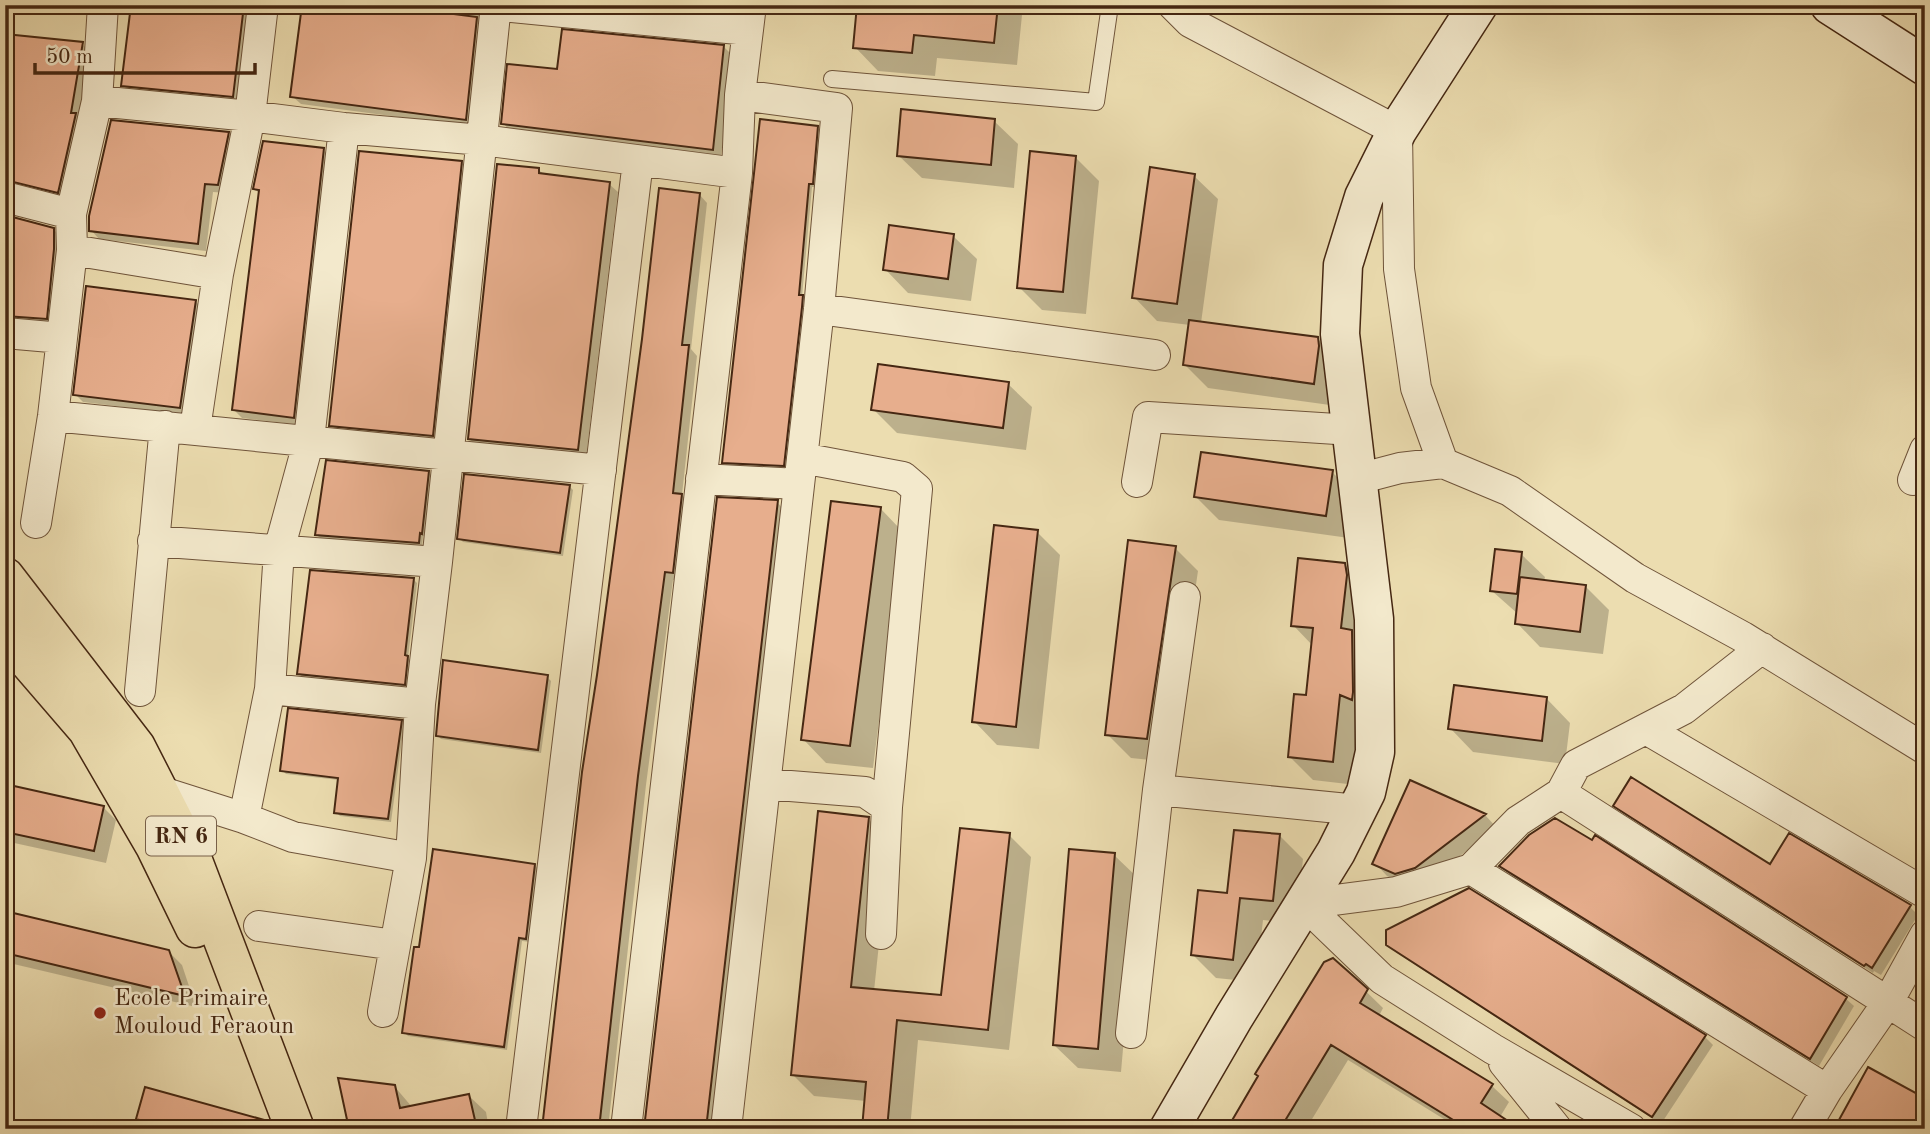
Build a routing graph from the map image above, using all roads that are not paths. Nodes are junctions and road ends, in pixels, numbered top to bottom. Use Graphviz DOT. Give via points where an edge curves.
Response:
graph roads {
  1 [pos="103,5"];
  2 [pos="263,5"];
  3 [pos="495,5"];
  4 [pos="1110,5"];
  5 [pos="1173,5"];
  6 [pos="1478,5"];
  7 [pos="1829,5"];
  8 [pos="749,18"];
  9 [pos="1925,66"];
  10 [pos="832,79"];
  11 [pos="740,95"];
  12 [pos="97,101"];
  13 [pos="250,116"];
  14 [pos="344,128"];
  15 [pos="1397,131"];
  16 [pos="482,140"];
  17 [pos="638,161"];
  18 [pos="737,173"];
  19 [pos="5,197"];
  20 [pos="71,214"];
  21 [pos="72,250"];
  22 [pos="218,274"];
  23 [pos="819,309"];
  24 [pos="5,333"];
  25 [pos="62,338"];
  26 [pos="1155,355"];
  27 [pos="53,415"];
  28 [pos="165,426"];
  29 [pos="195,429"];
  30 [pos="1352,430"];
  31 [pos="309,440"];
  32 [pos="1925,450"];
  33 [pos="448,455"];
  34 [pos="1443,463"];
  35 [pos="601,470"];
  36 [pos="801,471"];
  37 [pos="701,479"];
  38 [pos="1358,479"];
  39 [pos="1913,480"];
  40 [pos="1137,482"];
  41 [pos="36,523"];
  42 [pos="153,541"];
  43 [pos="279,550"];
  44 [pos="437,562"];
  45 [pos="5,577"];
  46 [pos="1185,597"];
  47 [pos="5,634"];
  48 [pos="1762,649"];
  49 [pos="271,689"];
  50 [pos="140,691"];
  51 [pos="420,704"];
  52 [pos="1646,729"];
  53 [pos="1925,749"];
  54 [pos="765,784"];
  55 [pos="1158,790"];
  56 [pos="159,791"];
  57 [pos="1561,793"];
  58 [pos="887,807"];
  59 [pos="1358,810"];
  60 [pos="244,818"];
  61 [pos="411,858"];
  62 [pos="1471,869"];
  63 [pos="1925,893"];
  64 [pos="1304,904"];
  65 [pos="259,926"];
  66 [pos="881,934"];
  67 [pos="1925,935"];
  68 [pos="395,945"];
  69 [pos="1888,1002"];
  70 [pos="383,1012"];
  71 [pos="1925,1026"];
  72 [pos="1131,1033"];
  73 [pos="1493,1049"];
  74 [pos="1827,1090"];
  75 [pos="267,1129"];
  76 [pos="295,1129"];
  77 [pos="522,1129"];
  78 [pos="626,1129"];
  79 [pos="726,1129"];
  80 [pos="1169,1129"];
  81 [pos="1557,1129"];
  82 [pos="1631,1129"];
  83 [pos="1804,1129"];
  1 -- 12 [label="street"];
  2 -- 13 [label="street"];
  3 -- 8 [label="street"];
  3 -- 16 [label="street"];
  4 -- 10 [label="lane" via="1096,102"];
  5 -- 15 [label="street" via="1190,22"];
  6 -- 15 [label="street"];
  7 -- 9 [label="street"];
  8 -- 11 [label="street"];
  11 -- 18 [label="street"];
  11 -- 23 [label="street" via="837,108"];
  12 -- 13 [label="street"];
  12 -- 20 [label="street"];
  13 -- 14 [label="street"];
  13 -- 22 [label="street"];
  14 -- 16 [label="street"];
  14 -- 31 [label="street"];
  15 -- 30 [label="street" via="1364,197 1343,265 1340,334"];
  15 -- 34 [label="street" via="1399,269 1416,388"];
  16 -- 17 [label="street"];
  16 -- 33 [label="street"];
  17 -- 18 [label="street"];
  17 -- 35 [label="street"];
  18 -- 37 [label="street"];
  19 -- 20 [label="street"];
  20 -- 21 [label="street"];
  21 -- 22 [label="street"];
  21 -- 25 [label="street"];
  22 -- 29 [label="street"];
  23 -- 26 [label="street"];
  23 -- 36 [label="street"];
  24 -- 25 [label="street"];
  25 -- 27 [label="street"];
  27 -- 28 [label="street"];
  27 -- 41 [label="street"];
  28 -- 29 [label="street"];
  28 -- 42 [label="street"];
  29 -- 31 [label="street"];
  30 -- 38 [label="street"];
  30 -- 40 [label="street" via="1148,417"];
  31 -- 33 [label="street"];
  31 -- 43 [label="street"];
  32 -- 39 [label="street"];
  33 -- 35 [label="street"];
  33 -- 44 [label="street"];
  34 -- 38 [label="street"];
  34 -- 48 [label="street" via="1510,491 1635,578"];
  35 -- 77 [label="street"];
  36 -- 37 [label="street"];
  36 -- 54 [label="street"];
  36 -- 58 [label="street" via="904,477 917,489"];
  37 -- 78 [label="street"];
  38 -- 59 [label="street" via="1374,619 1376,752"];
  42 -- 43 [label="street"];
  42 -- 50 [label="street"];
  43 -- 44 [label="street"];
  43 -- 49 [label="street"];
  44 -- 51 [label="street"];
  45 -- 56 [label="main road, RN 6" via="136,747"];
  46 -- 55 [label="street"];
  47 -- 75 [label="main road, RN 6" via="87,729 155,846 203,944"];
  48 -- 52 [label="street" via="1684,709"];
  48 -- 53 [label="street"];
  49 -- 51 [label="street"];
  49 -- 60 [label="street"];
  51 -- 61 [label="street"];
  52 -- 57 [label="street" via="1576,765"];
  52 -- 63 [label="street"];
  54 -- 58 [label="street" via="865,792"];
  54 -- 79 [label="street"];
  55 -- 59 [label="street"];
  55 -- 72 [label="street"];
  56 -- 60 [label="street"];
  56 -- 76 [label="main road, RN 6" via="190,853"];
  57 -- 62 [label="street" via="1518,821"];
  57 -- 69 [label="street"];
  58 -- 66 [label="street"];
  59 -- 64 [label="street"];
  60 -- 61 [label="street" via="293,836"];
  61 -- 68 [label="street"];
  62 -- 64 [label="street" via="1396,892"];
  62 -- 74 [label="street"];
  64 -- 73 [label="street" via="1382,979"];
  64 -- 80 [label="street"];
  65 -- 68 [label="street"];
  67 -- 69 [label="street"];
  68 -- 70 [label="street"];
  69 -- 71 [label="street"];
  69 -- 74 [label="street"];
  73 -- 81 [label="street"];
  73 -- 82 [label="street"];
  74 -- 83 [label="street"];
}
